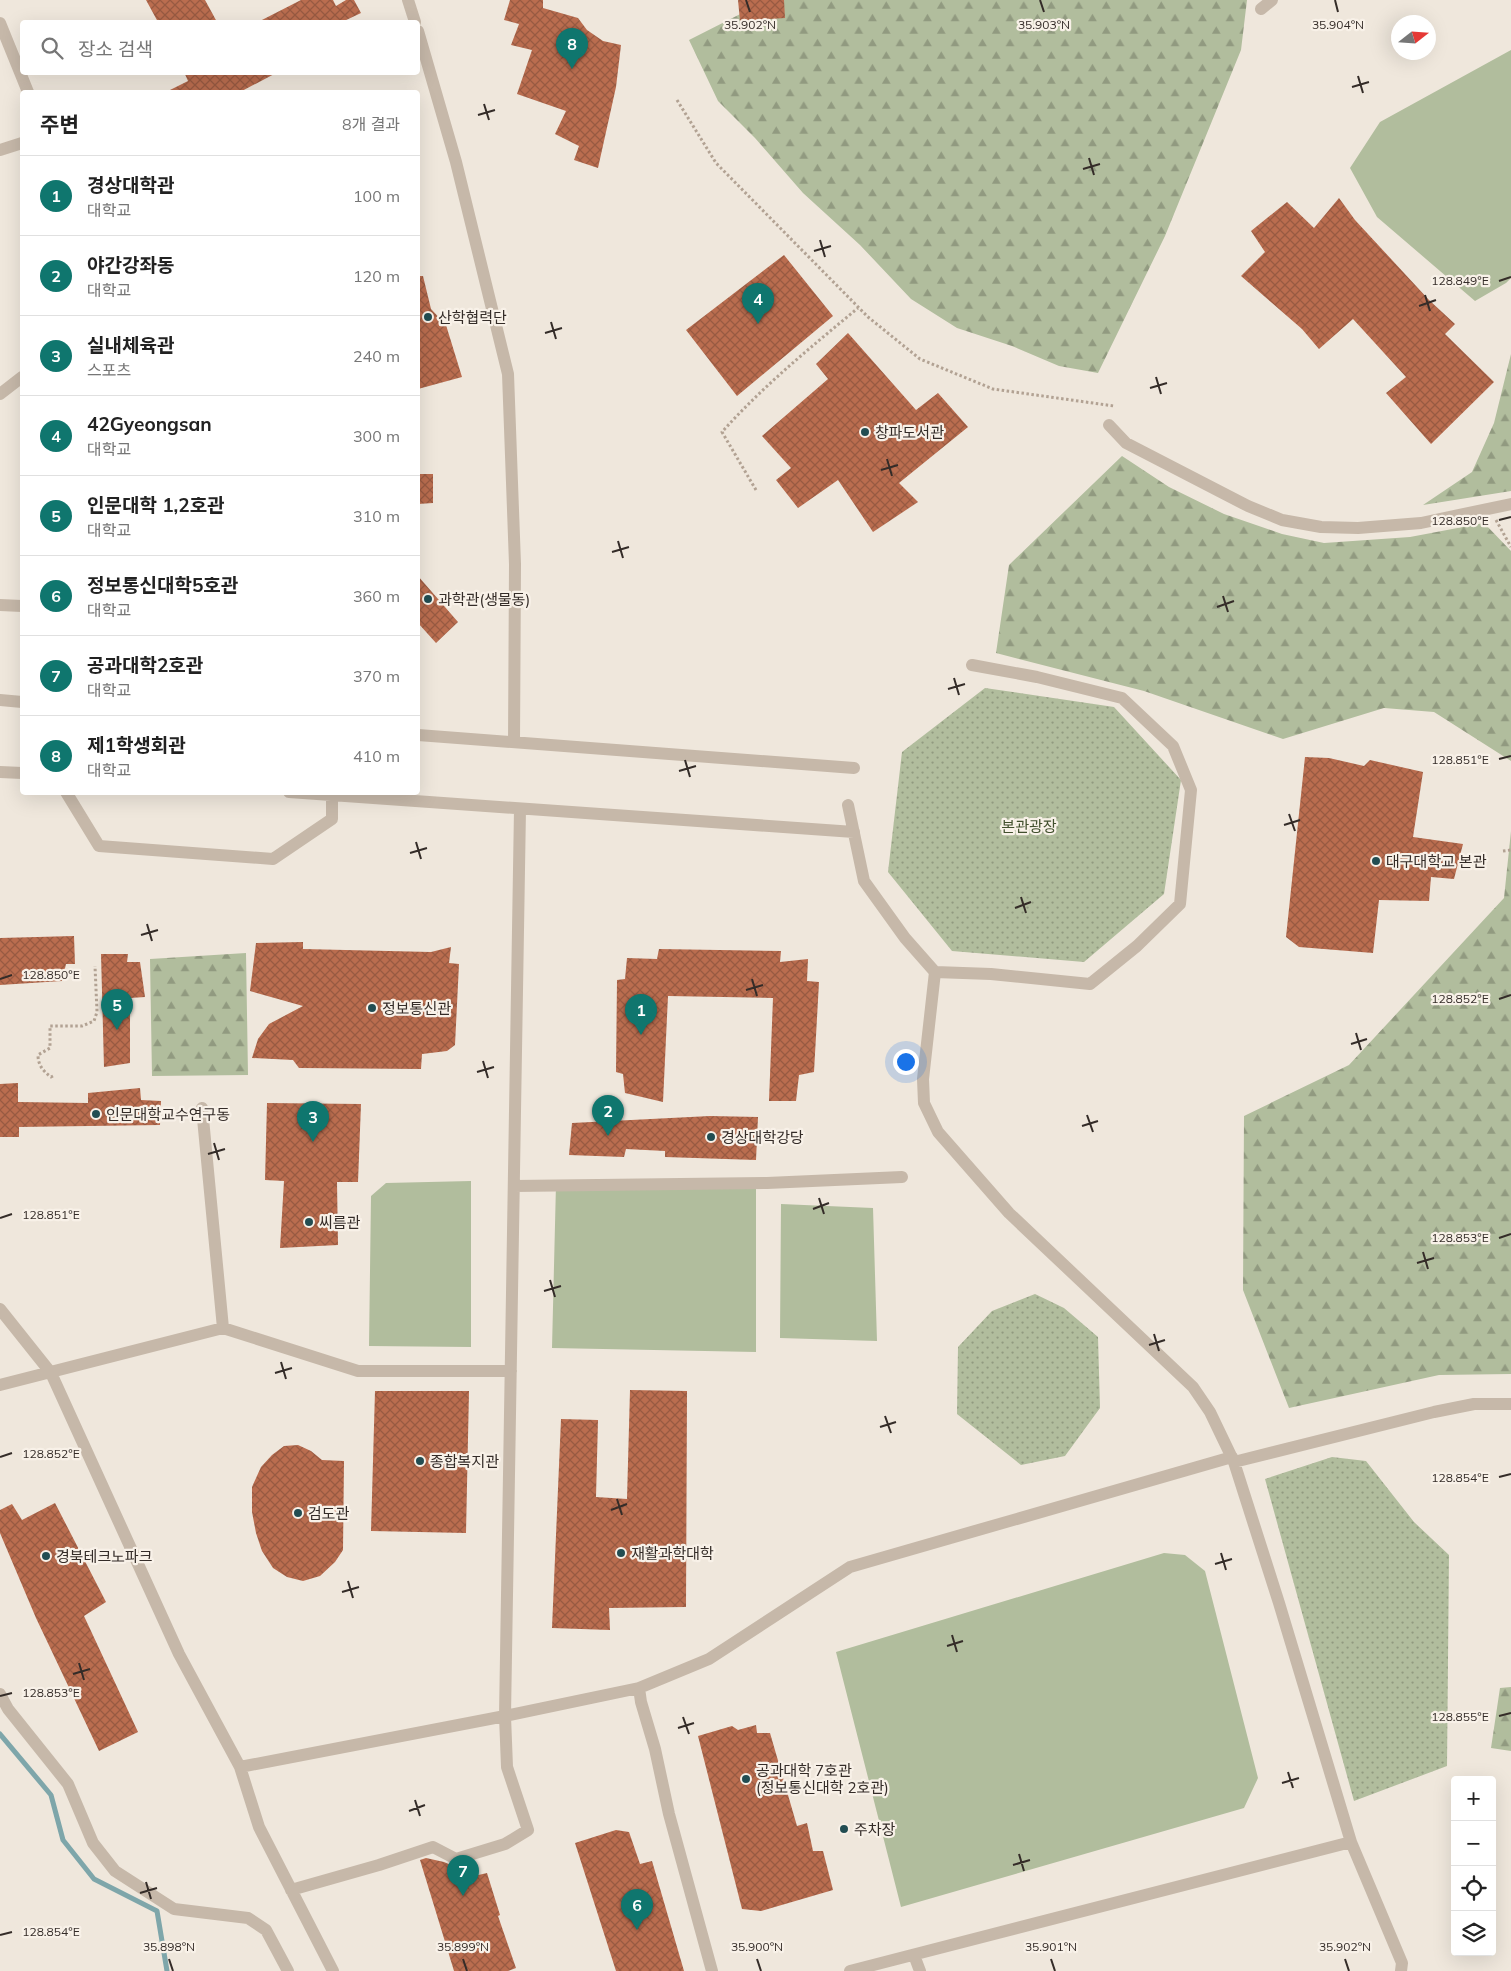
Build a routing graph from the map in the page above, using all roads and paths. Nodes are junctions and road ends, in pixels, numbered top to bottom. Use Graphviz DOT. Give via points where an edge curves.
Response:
graph roads {
  1 [pos="408,0"];
  2 [pos="1272,0"];
  3 [pos="1262,9"];
  4 [pos="414,20"];
  5 [pos="0,23"];
  6 [pos="420,38"];
  7 [pos="20,72"];
  8 [pos="21,75"];
  9 [pos="27,90"];
  10 [pos="678,100"];
  11 [pos="20,144"];
  12 [pos="0,150"];
  13 [pos="858,308"];
  14 [pos="20,379"];
  15 [pos="0,394"];
  16 [pos="1114,406"];
  17 [pos="1108,425"];
  18 [pos="756,490"];
  19 [pos="1511,504"];
  20 [pos="1490,509"];
  21 [pos="1511,547"];
  22 [pos="0,606"];
  23 [pos="20,606"];
  24 [pos="972,665"];
  25 [pos="0,700"];
  26 [pos="20,702"];
  27 [pos="420,735"];
  28 [pos="514,742"];
  29 [pos="854,768"];
  30 [pos="0,772"];
  31 [pos="20,773"];
  32 [pos="68,795"];
  33 [pos="321,795"];
  34 [pos="332,796"];
  35 [pos="848,805"];
  36 [pos="520,809"];
  37 [pos="854,832"];
  38 [pos="1511,850"];
  39 [pos="1503,851"];
  40 [pos="95,966"];
  41 [pos="935,972"];
  42 [pos="53,1076"];
  43 [pos="202,1108"];
  44 [pos="902,1177"];
  45 [pos="514,1186"];
  46 [pos="0,1309"];
  47 [pos="223,1328"];
  48 [pos="511,1372"];
  49 [pos="51,1373"];
  50 [pos="0,1385"];
  51 [pos="1511,1404"];
  52 [pos="1233,1460"];
  53 [pos="639,1688"];
  54 [pos="0,1694"];
  55 [pos="505,1716"];
  56 [pos="240,1767"];
  57 [pos="1351,1842"];
  58 [pos="291,1890"];
  59 [pos="914,1955"];
  60 [pos="288,1971"];
  61 [pos="333,1971"];
  62 [pos="712,1971"];
  63 [pos="850,1971"];
  64 [pos="920,1971"];
  65 [pos="1401,1971"];
  1 -- 4 [label="street"];
  2 -- 3 [label="street"];
  5 -- 7 [label="street"];
  6 -- 28 [label="street" via="456,162 508,374 515,564"];
  8 -- 9 [label="street"];
  10 -- 13 [label="path" via="716,163"];
  11 -- 12 [label="street"];
  13 -- 16 [label="path" via="920,359 993,389"];
  13 -- 18 [label="path" via="751,401 722,432"];
  14 -- 15 [label="street"];
  17 -- 20 [label="street" via="1126,443 1282,520 1321,527 1358,528 1421,523"];
  19 -- 20 [label="street"];
  20 -- 21 [label="path"];
  22 -- 23 [label="street"];
  24 -- 41 [label="street" via="1122,698 1173,746 1191,790 1180,904 1137,946 1090,984"];
  25 -- 26 [label="street"];
  27 -- 28 [label="street"];
  28 -- 29 [label="street"];
  30 -- 31 [label="street"];
  32 -- 34 [label="street" via="99,846 273,859 332,819"];
  33 -- 34 [label="street"];
  34 -- 36 [label="street"];
  35 -- 37 [label="street"];
  36 -- 37 [label="street"];
  36 -- 45 [label="street"];
  37 -- 41 [label="street" via="864,881 905,938"];
  38 -- 39 [label="path"];
  40 -- 42 [label="path" via="97,1012 94,1021 82,1026 50,1026 50,1048 38,1055 44,1072"];
  41 -- 52 [label="street" via="923,1079 924,1102 938,1132 1009,1212 1193,1387 1210,1412"];
  43 -- 47 [label="street"];
  44 -- 45 [label="street" via="767,1183"];
  45 -- 48 [label="street"];
  46 -- 49 [label="street"];
  47 -- 48 [label="street" via="358,1371"];
  47 -- 49 [label="street"];
  48 -- 55 [label="street"];
  49 -- 50 [label="street"];
  49 -- 56 [label="street" via="179,1654"];
  51 -- 52 [label="street" via="1474,1404 1434,1412"];
  52 -- 53 [label="street" via="850,1567 709,1659"];
  52 -- 57 [label="street"];
  53 -- 55 [label="street"];
  53 -- 62 [label="street"];
  54 -- 60 [label="street" via="8,1709 68,1784 93,1844 115,1871 174,1909 248,1918 266,1930"];
  55 -- 56 [label="street"];
  55 -- 58 [label="street" via="507,1767 528,1830 505,1844 456,1859 433,1847"];
  56 -- 58 [label="street" via="259,1828"];
  57 -- 59 [label="street"];
  57 -- 65 [label="street" via="1402,1963"];
  58 -- 61 [label="street"];
  59 -- 63 [label="street"];
  59 -- 64 [label="street"];
}
